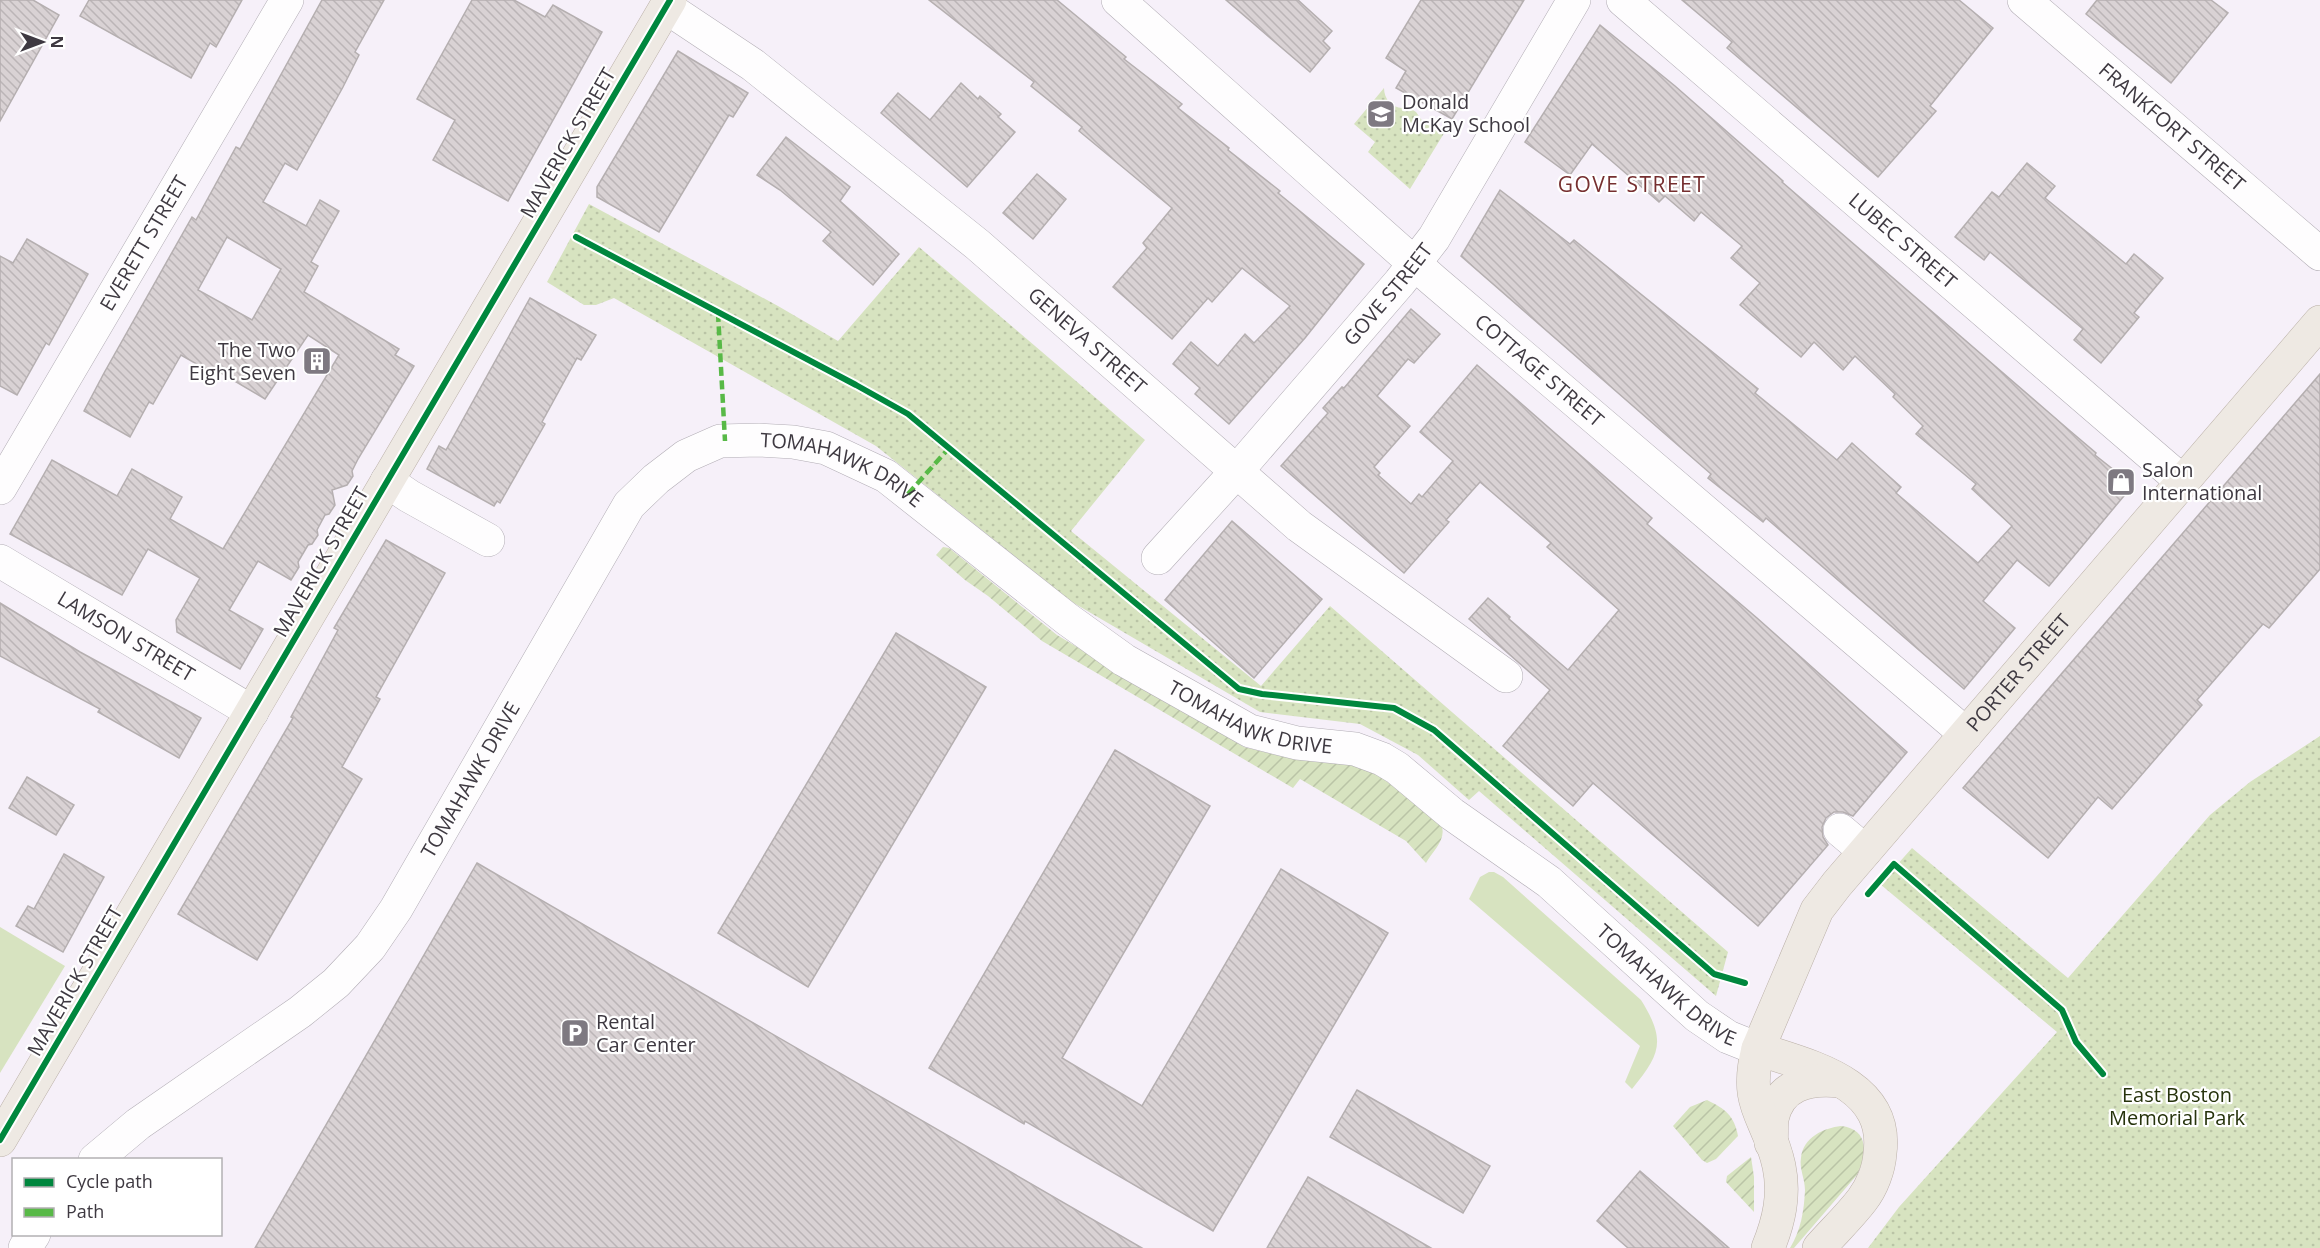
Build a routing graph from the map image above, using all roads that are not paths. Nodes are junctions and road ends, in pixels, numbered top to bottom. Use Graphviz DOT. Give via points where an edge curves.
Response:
graph roads {
  1 [pos="287,0"];
  2 [pos="1118,0"];
  3 [pos="1574,0"];
  4 [pos="1623,0"];
  5 [pos="2024,0"];
  6 [pos="668,3"];
  7 [pos="2320,254"];
  8 [pos="1415,262"];
  9 [pos="2320,322"];
  10 [pos="1236,472"];
  11 [pos="387,481"];
  12 [pos="2183,482"];
  13 [pos="0,488"];
  14 [pos="488,540"];
  15 [pos="1158,558"];
  16 [pos="0,561"];
  17 [pos="1506,676"];
  18 [pos="252,712"];
  19 [pos="1966,734"];
  20 [pos="1840,830"];
  21 [pos="1865,852"];
  22 [pos="1758,1049"];
  23 [pos="1841,1081"];
  24 [pos="0,1140"];
  25 [pos="1771,1143"];
  26 [pos="97,1158"];
  27 [pos="1768,1248"];
  28 [pos="1819,1248"];
  1 -- 13 [label="street, EVERETT STREET"];
  2 -- 8 [label="street, COTTAGE STREET"];
  3 -- 8 [label="street, GOVE STREET" via="1434,238"];
  4 -- 12 [label="street, LUBEC STREET"];
  5 -- 7 [label="street, FRANKFORT STREET"];
  6 -- 10 [label="street, GENEVA STREET" via="753,65 978,245"];
  6 -- 11 [label="main road, MAVERICK STREET"];
  8 -- 10 [label="street, GOVE STREET"];
  8 -- 19 [label="street, COTTAGE STREET"];
  9 -- 12 [label="main road, PORTER STREET"];
  10 -- 15 [label="street, GOVE STREET"];
  10 -- 17 [label="street, GENEVA STREET" via="1299,526"];
  11 -- 14 [label="street"];
  11 -- 18 [label="main road, MAVERICK STREET"];
  12 -- 19 [label="main road, PORTER STREET"];
  16 -- 18 [label="street, LAMSON STREET"];
  18 -- 24 [label="main road, MAVERICK STREET"];
  19 -- 21 [label="main road, PORTER STREET"];
  20 -- 21 [label="street"];
  21 -- 22 [label="main road, PORTER STREET" via="1817,910"];
  22 -- 23 [label="main road"];
  22 -- 25 [label="main road, PORTER STREET" via="1754,1098"];
  22 -- 26 [label="street, TOMAHAWK DRIVE" via="1728,1037 1697,1016 1549,882 1476,832 1382,759 1355,749 1297,743 1250,731 1124,660 886,476 826,448 759,440 720,441 686,456 629,505 396,909 370,947 300,1012 155,1111"];
  23 -- 25 [label="main road" via="1811,1080 1790,1090 1778,1103 1772,1118"];
  23 -- 28 [label="main road" via="1862,1097 1874,1113 1881,1131 1880,1157 1863,1199"];
  25 -- 27 [label="main road, PORTER STREET" via="1782,1187 1776,1230"];
}
